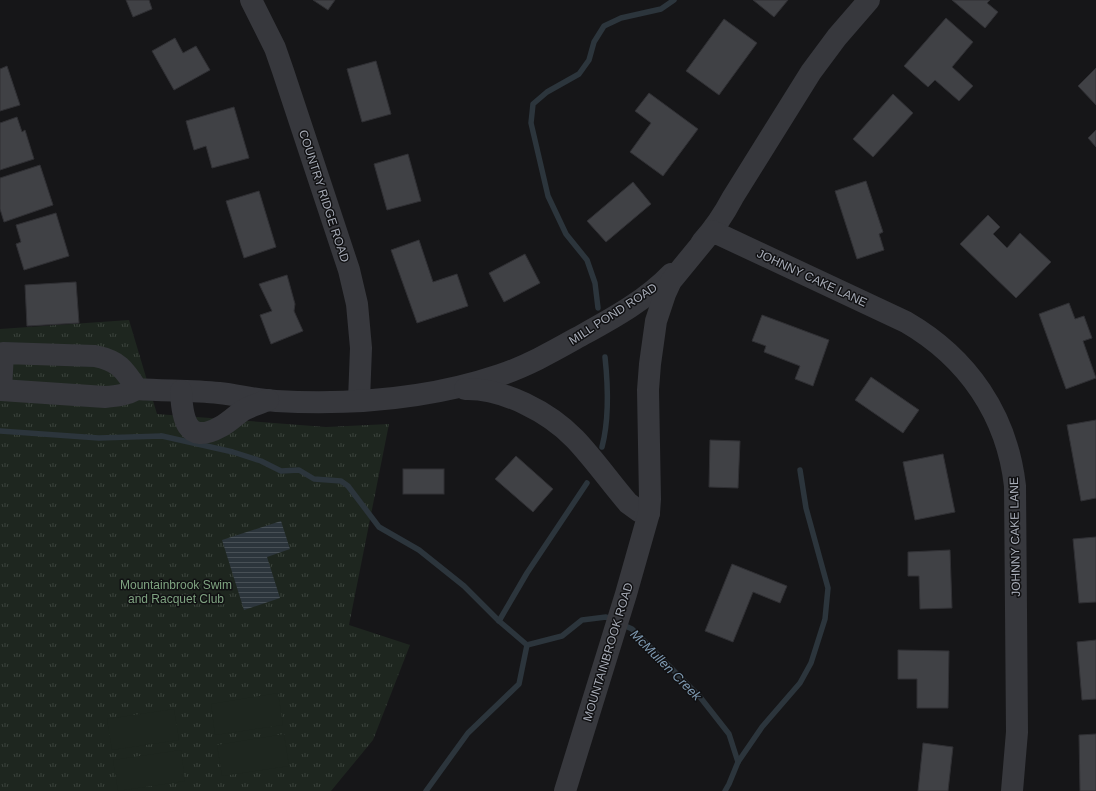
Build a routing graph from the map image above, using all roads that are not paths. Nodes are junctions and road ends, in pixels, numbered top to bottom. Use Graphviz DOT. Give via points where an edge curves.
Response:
graph roads {
  1 [pos="251,0"];
  2 [pos="869,0"];
  3 [pos="712,232"];
  4 [pos="137,389"];
  5 [pos="181,391"];
  6 [pos="438,391"];
  7 [pos="268,400"];
  8 [pos="359,400"];
  9 [pos="649,513"];
  10 [pos="565,791"];
  11 [pos="1012,791"];
  1 -- 8 [label="street, COUNTRY RIDGE ROAD" via="275,48 349,270 357,304 361,348"];
  2 -- 3 [label="street, MILL POND ROAD" via="811,72"];
  3 -- 6 [label="street, MILL POND ROAD" via="645,297 599,326 550,354 502,374 480,382"];
  3 -- 9 [label="street, MOUNTAINBROOK ROAD" via="671,281 656,321 648,390"];
  3 -- 11 [label="street, JOHNNY CAKE LANE" via="920,330 959,363 991,406 1009,453 1015,486 1017,732"];
  4 -- 4 [label="street" via="128,374 108,359 84,355 3,353 1,390 105,397 128,394"];
  4 -- 5 [label="street, MILL POND ROAD"];
  5 -- 7 [label="street, MILL POND ROAD"];
  5 -- 7 [label="street" via="184,419 188,426 202,433 221,427 242,411"];
  6 -- 8 [label="street, MILL POND ROAD" via="397,398"];
  6 -- 9 [label="street" via="468,389 494,392 544,414 574,438 628,503 639,511"];
  7 -- 8 [label="street, MILL POND ROAD"];
  9 -- 10 [label="street, MOUNTAINBROOK ROAD"];
}
